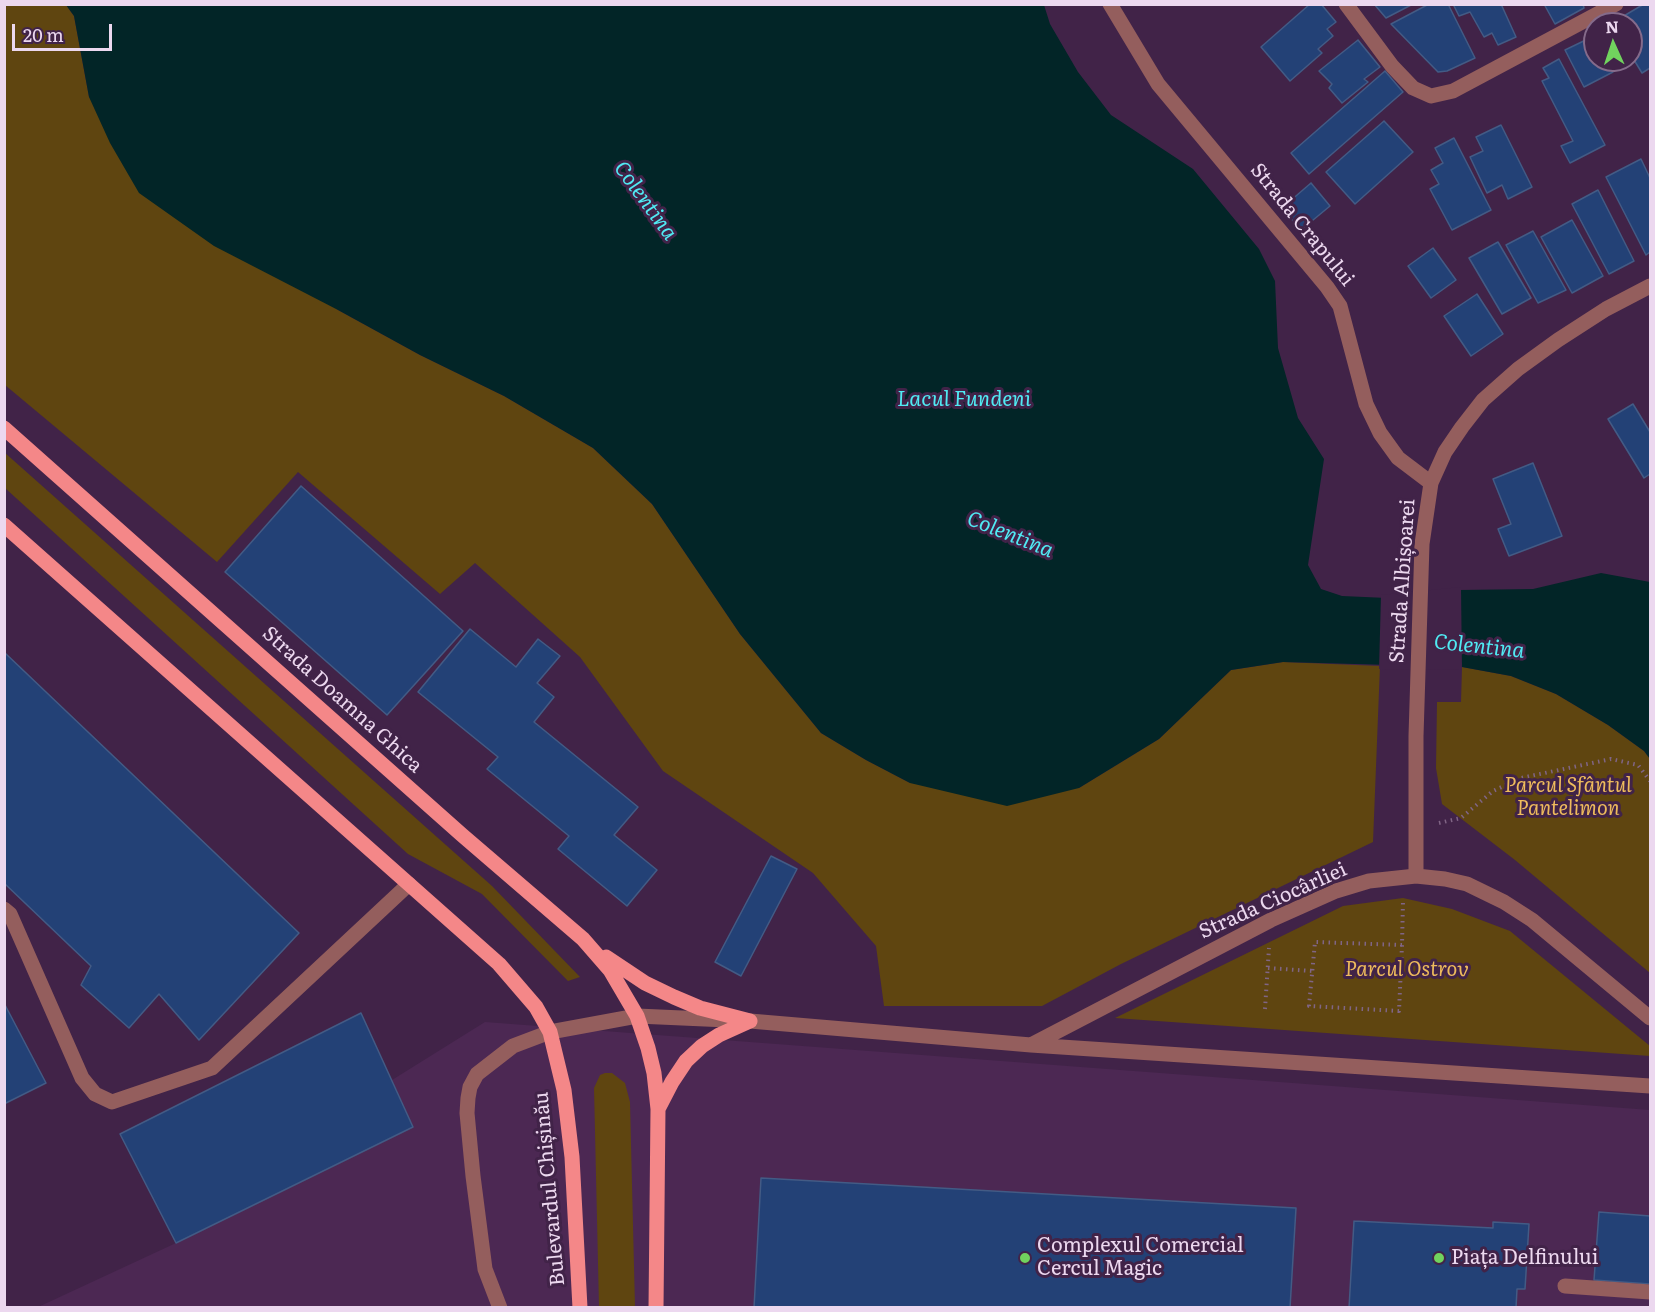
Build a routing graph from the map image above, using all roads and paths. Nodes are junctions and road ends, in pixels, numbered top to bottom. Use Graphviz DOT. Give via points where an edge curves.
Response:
graph roads {
  1 [pos="1110,4"];
  2 [pos="1346,4"];
  3 [pos="1616,4"];
  4 [pos="1650,286"];
  5 [pos="4,428"];
  6 [pos="1431,483"];
  7 [pos="4,525"];
  8 [pos="1650,781"];
  9 [pos="1416,828"];
  10 [pos="1410,876"];
  11 [pos="409,884"];
  12 [pos="4,909"];
  13 [pos="1271,920"];
  14 [pos="583,939"];
  15 [pos="1402,945"];
  16 [pos="1268,968"];
  17 [pos="1312,971"];
  18 [pos="1265,1009"];
  19 [pos="637,1016"];
  20 [pos="1650,1018"];
  21 [pos="750,1021"];
  22 [pos="550,1032"];
  23 [pos="1031,1045"];
  24 [pos="1650,1086"];
  25 [pos="658,1109"];
  26 [pos="1565,1286"];
  27 [pos="1650,1292"];
  28 [pos="500,1308"];
  29 [pos="580,1308"];
  30 [pos="656,1308"];
  1 -- 6 [label="street, Strada Crapului" via="1158,84 1340,306 1366,404 1380,433 1398,458"];
  2 -- 3 [label="street" via="1392,66 1413,88 1431,96 1453,91"];
  4 -- 6 [label="street, Strada Albișoarei" via="1606,309 1518,369 1469,418 1445,452"];
  5 -- 14 [label="main road, Strada Doamna Ghica"];
  6 -- 9 [label="street, Strada Albișoarei" via="1422,544"];
  7 -- 11 [label="main road"];
  8 -- 9 [label="path" via="1638,765 1611,759 1521,778 1492,791 1461,818"];
  9 -- 10 [label="street, Strada Albișoarei"];
  10 -- 13 [label="street, Strada Ciocârliei" via="1369,881 1336,891"];
  10 -- 15 [label="path"];
  10 -- 20 [label="street, Strada Ciocârliei" via="1467,884 1504,902 1532,920"];
  11 -- 12 [label="street" via="212,1068 112,1102 95,1094 82,1078 10,914"];
  11 -- 22 [label="main road" via="499,964 524,991"];
  13 -- 16 [label="path"];
  13 -- 23 [label="street, Strada Ciocârliei"];
  14 -- 19 [label="main road, Strada Doamna Ghica" via="610,970"];
  14 -- 21 [label="main road" via="645,983 700,1008"];
  15 -- 17 [label="path" via="1315,942"];
  15 -- 17 [label="path" via="1399,1011 1309,1006"];
  16 -- 17 [label="path"];
  16 -- 18 [label="path"];
  19 -- 21 [label="street"];
  19 -- 22 [label="street"];
  19 -- 25 [label="main road" via="648,1048"];
  21 -- 23 [label="street"];
  21 -- 25 [label="main road" via="702,1046 682,1068"];
  22 -- 28 [label="street" via="513,1046 477,1074 468,1098 485,1269"];
  22 -- 29 [label="main road, Bulevardul Chișinău" via="569,1128"];
  23 -- 24 [label="street"];
  25 -- 30 [label="main road"];
  26 -- 27 [label="street"];
}
